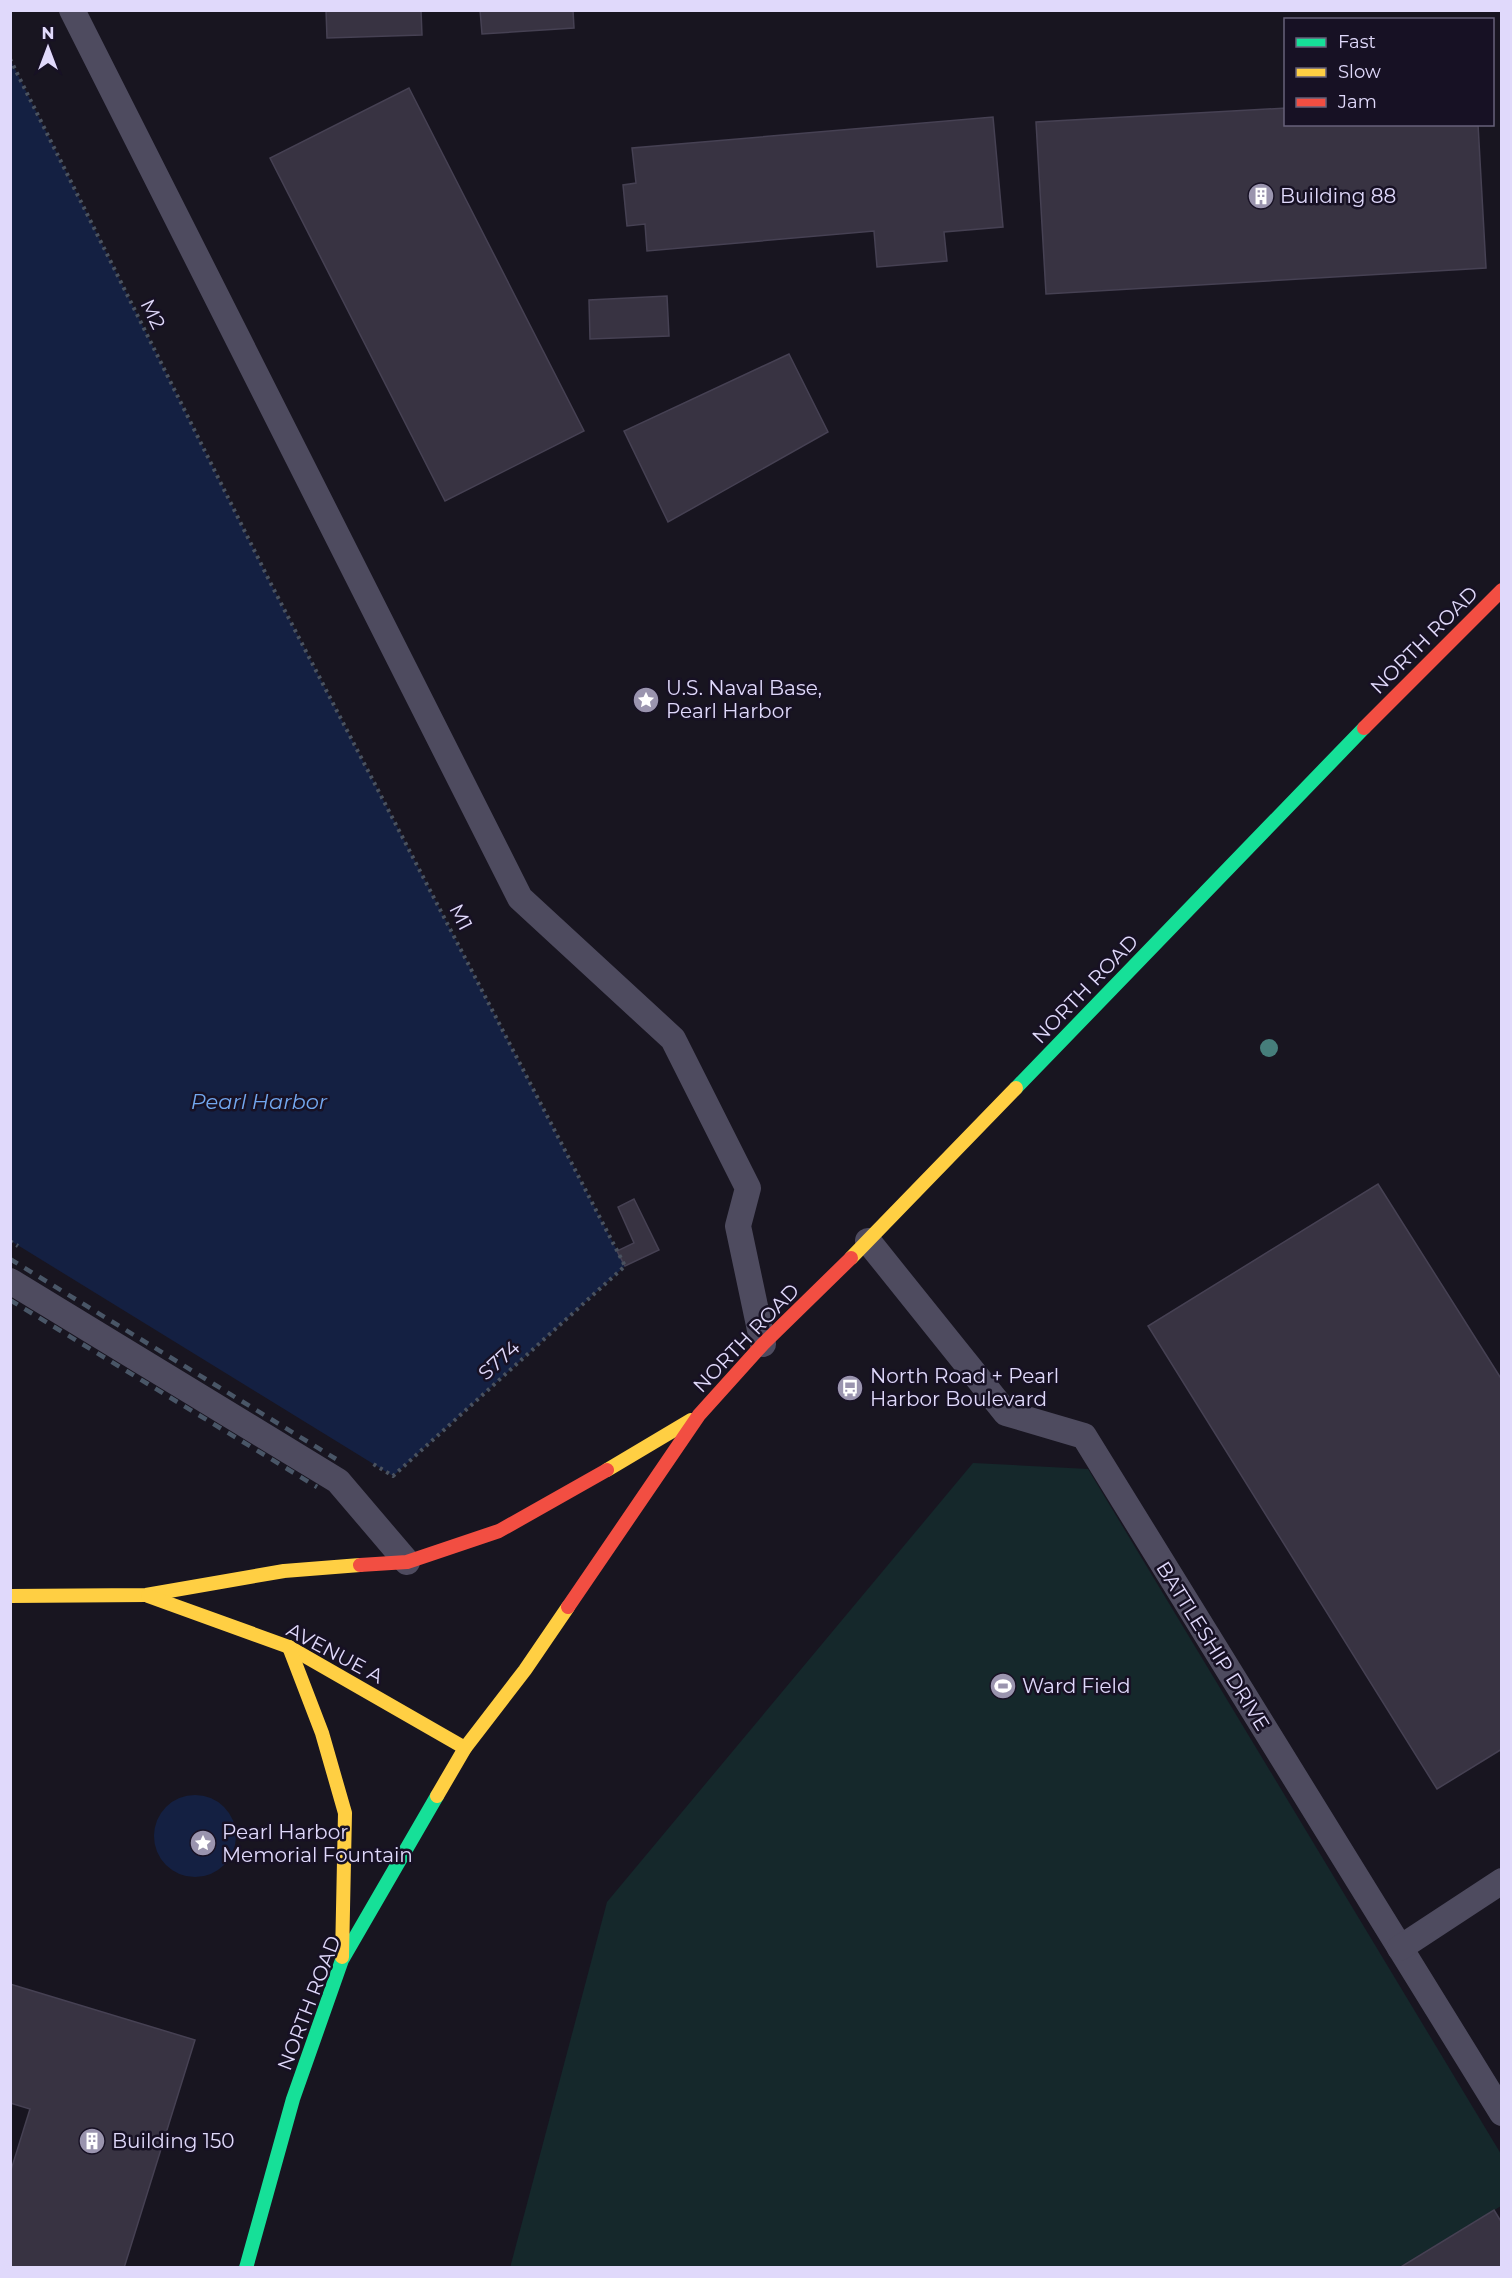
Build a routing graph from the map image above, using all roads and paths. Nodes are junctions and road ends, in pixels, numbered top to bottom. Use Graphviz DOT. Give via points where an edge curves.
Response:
graph roads {
  1 [pos="72,10"];
  2 [pos="10,59"];
  3 [pos="270,582"];
  4 [pos="1502,590"];
  5 [pos="868,1241"];
  6 [pos="625,1266"];
  7 [pos="10,1281"];
  8 [pos="763,1344"];
  9 [pos="699,1415"];
  10 [pos="367,1460"];
  11 [pos="407,1562"];
  12 [pos="146,1595"];
  13 [pos="10,1596"];
  14 [pos="289,1647"];
  15 [pos="465,1748"];
  16 [pos="1502,1881"];
  17 [pos="1400,1948"];
  18 [pos="342,1960"];
  19 [pos="1502,2113"];
  20 [pos="246,2268"];
  1 -- 8 [label="lane" via="520,898 673,1039 748,1188 738,1226"];
  2 -- 3 [label="path, M2"];
  3 -- 6 [label="path, M1"];
  4 -- 5 [label="street, NORTH ROAD" via="1308,784"];
  5 -- 8 [label="street, NORTH ROAD"];
  5 -- 17 [label="lane, BATTLESHIP DRIVE" via="1006,1413 1084,1436"];
  6 -- 10 [label="path, S774" via="393,1476"];
  7 -- 11 [label="lane" via="338,1481"];
  8 -- 9 [label="street, NORTH ROAD"];
  9 -- 11 [label="street" via="498,1532"];
  9 -- 15 [label="street, NORTH ROAD" via="525,1670"];
  11 -- 12 [label="street" via="284,1571"];
  12 -- 13 [label="street"];
  12 -- 14 [label="street, AVENUE A"];
  14 -- 15 [label="street, AVENUE A"];
  14 -- 18 [label="street" via="322,1733 345,1813"];
  15 -- 18 [label="street, NORTH ROAD"];
  16 -- 17 [label="lane"];
  17 -- 19 [label="lane, BATTLESHIP DRIVE"];
  18 -- 20 [label="street, NORTH ROAD" via="293,2099"];
}
